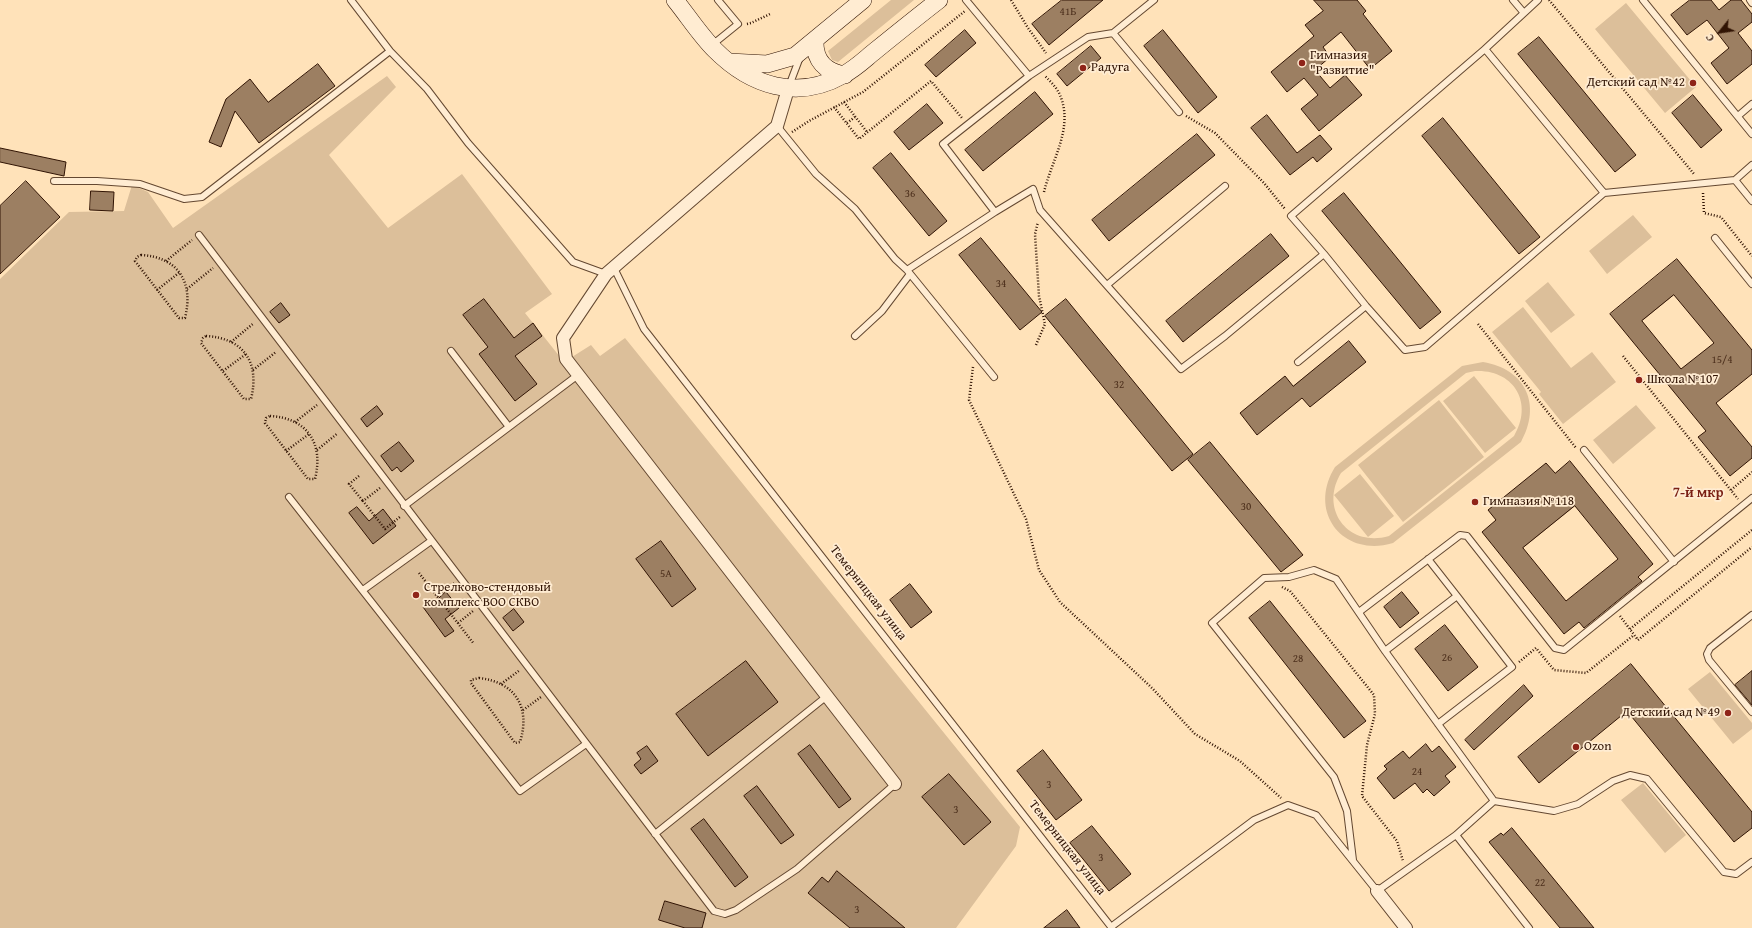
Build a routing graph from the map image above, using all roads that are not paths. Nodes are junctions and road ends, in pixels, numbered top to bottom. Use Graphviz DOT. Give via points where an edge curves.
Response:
graph roads {
  1 [pos="351,0"];
  2 [pos="675,0"];
  3 [pos="718,0"];
  4 [pos="863,0"];
  5 [pos="939,0"];
  6 [pos="966,0"];
  7 [pos="1154,0"];
  8 [pos="1513,0"];
  9 [pos="1538,0"];
  10 [pos="1643,0"];
  11 [pos="1750,0"];
  12 [pos="1752,3"];
  13 [pos="1524,13"];
  14 [pos="1113,33"];
  15 [pos="711,45"];
  16 [pos="809,45"];
  17 [pos="1485,49"];
  18 [pos="390,51"];
  19 [pos="728,62"];
  20 [pos="845,75"];
  21 [pos="1029,76"];
  22 [pos="788,89"];
  23 [pos="1752,104"];
  24 [pos="1178,112"];
  25 [pos="1738,116"];
  26 [pos="777,126"];
  27 [pos="1752,134"];
  28 [pos="1752,165"];
  29 [pos="1735,180"];
  30 [pos="54,181"];
  31 [pos="1225,186"];
  32 [pos="1604,193"];
  33 [pos="1752,201"];
  34 [pos="995,212"];
  35 [pos="199,235"];
  36 [pos="1715,238"];
  37 [pos="1324,254"];
  38 [pos="610,271"];
  39 [pos="909,272"];
  40 [pos="1107,284"];
  41 [pos="1752,284"];
  42 [pos="1366,306"];
  43 [pos="855,336"];
  44 [pos="451,351"];
  45 [pos="1298,362"];
  46 [pos="578,375"];
  47 [pos="994,378"];
  48 [pos="509,427"];
  49 [pos="1584,450"];
  50 [pos="289,497"];
  51 [pos="1752,498"];
  52 [pos="406,508"];
  53 [pos="431,541"];
  54 [pos="1428,559"];
  55 [pos="1674,562"];
  56 [pos="363,590"];
  57 [pos="1457,596"];
  58 [pos="1359,612"];
  59 [pos="1752,615"];
  60 [pos="1385,651"];
  61 [pos="828,696"];
  62 [pos="1752,712"];
  63 [pos="1438,724"];
  64 [pos="586,744"];
  65 [pos="895,784"];
  66 [pos="1494,802"];
  67 [pos="655,834"];
  68 [pos="1456,835"];
  69 [pos="1353,860"];
  70 [pos="1752,862"];
  71 [pos="1377,892"];
  72 [pos="1112,928"];
  73 [pos="1406,928"];
  74 [pos="1529,928"];
  1 -- 18 [label="lane"];
  2 -- 15 [label="main road"];
  3 -- 15 [label="lane" via="738,24"];
  4 -- 16 [label="main road"];
  5 -- 20 [label="main road"];
  6 -- 21 [label="lane"];
  7 -- 14 [label="lane"];
  8 -- 13 [label="lane"];
  9 -- 13 [label="lane"];
  10 -- 25 [label="lane"];
  11 -- 12 [label="lane"];
  13 -- 17 [label="lane"];
  14 -- 21 [label="lane" via="1088,37"];
  14 -- 24 [label="lane"];
  15 -- 19 [label="main road"];
  16 -- 19 [label="main road" via="795,56 767,64"];
  16 -- 20 [label="main road" via="815,48 822,64 828,70"];
  16 -- 22 [label="lane"];
  17 -- 32 [label="lane"];
  17 -- 37 [label="lane" via="1291,216"];
  18 -- 30 [label="lane" via="202,197 184,199 140,184 97,180"];
  18 -- 38 [label="lane" via="427,89 468,143 573,262"];
  19 -- 22 [label="main road" via="752,79"];
  20 -- 22 [label="main road" via="809,88"];
  21 -- 34 [label="lane" via="943,144"];
  22 -- 26 [label="street"];
  23 -- 25 [label="lane"];
  25 -- 27 [label="lane"];
  26 -- 38 [label="street"];
  26 -- 39 [label="lane" via="816,174 855,209 895,259"];
  28 -- 29 [label="lane"];
  29 -- 32 [label="lane"];
  29 -- 33 [label="lane"];
  31 -- 40 [label="lane"];
  32 -- 42 [label="lane" via="1425,347 1405,350"];
  34 -- 39 [label="lane"];
  34 -- 40 [label="lane" via="1033,189 1040,210"];
  35 -- 52 [label="lane"];
  36 -- 41 [label="lane"];
  37 -- 40 [label="lane" via="1181,369"];
  37 -- 42 [label="lane"];
  38 -- 46 [label="street" via="563,338 566,358"];
  38 -- 72 [label="lane, Темерницкая улица" via="644,329"];
  39 -- 43 [label="lane" via="882,311"];
  39 -- 47 [label="lane"];
  42 -- 45 [label="lane"];
  44 -- 48 [label="lane"];
  46 -- 48 [label="lane"];
  46 -- 61 [label="street"];
  48 -- 52 [label="lane"];
  49 -- 55 [label="lane"];
  50 -- 56 [label="lane"];
  51 -- 55 [label="lane"];
  52 -- 53 [label="lane"];
  53 -- 56 [label="lane"];
  53 -- 64 [label="lane"];
  54 -- 55 [label="lane" via="1460,535 1466,536 1555,648 1564,650"];
  54 -- 57 [label="lane"];
  54 -- 58 [label="lane"];
  56 -- 64 [label="lane" via="520,791"];
  57 -- 60 [label="lane"];
  57 -- 63 [label="lane" via="1512,667"];
  58 -- 60 [label="lane"];
  58 -- 69 [label="lane" via="1336,579 1314,570 1289,577 1264,578 1212,623 1334,777 1347,811"];
  59 -- 62 [label="lane" via="1710,648 1707,654"];
  60 -- 63 [label="lane"];
  61 -- 65 [label="street"];
  61 -- 67 [label="lane"];
  63 -- 66 [label="lane"];
  64 -- 67 [label="lane"];
  65 -- 67 [label="lane" via="797,869 736,910 725,914 714,911"];
  66 -- 68 [label="lane"];
  66 -- 70 [label="lane" via="1554,811 1578,804 1614,780 1630,774 1647,779 1724,872 1736,874"];
  68 -- 71 [label="lane"];
  68 -- 74 [label="lane"];
  69 -- 71 [label="lane"];
  69 -- 72 [label="lane" via="1316,815 1288,805 1254,820"];
  71 -- 73 [label="street"];
}
